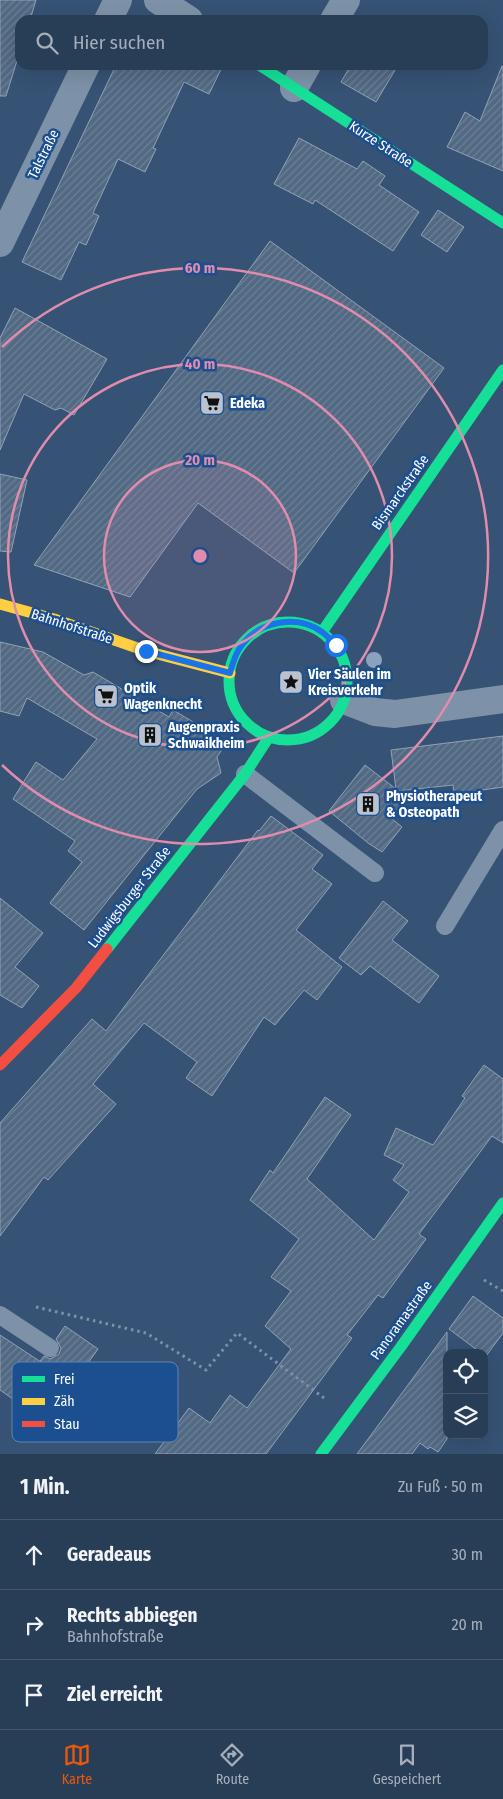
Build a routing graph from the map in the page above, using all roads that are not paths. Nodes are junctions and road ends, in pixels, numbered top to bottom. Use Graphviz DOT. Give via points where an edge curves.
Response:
graph roads {
  1 [pos="118,0"];
  2 [pos="158,0"];
  3 [pos="346,0"];
  4 [pos="110,15"];
  5 [pos="181,15"];
  6 [pos="337,15"];
  7 [pos="84,70"];
  8 [pos="278,70"];
  9 [pos="300,76"];
  10 [pos="503,224"];
  11 [pos="0,243"];
  12 [pos="503,370"];
  13 [pos="0,604"];
  14 [pos="322,632"];
  15 [pos="230,673"];
  16 [pos="503,699"];
  17 [pos="344,700"];
  18 [pos="269,737"];
  19 [pos="245,774"];
  20 [pos="503,830"];
  21 [pos="375,873"];
  22 [pos="444,926"];
  23 [pos="0,1065"];
  24 [pos="503,1203"];
  25 [pos="0,1315"];
  26 [pos="50,1348"];
  27 [pos="321,1454"];
  1 -- 4 [label="street"];
  2 -- 5 [label="street"];
  3 -- 6 [label="street"];
  7 -- 11 [label="street, Talstraße"];
  8 -- 9 [label="street, Kurze Straße"];
  9 -- 10 [label="street, Kurze Straße"];
  12 -- 14 [label="street, Bismarckstraße"];
  13 -- 15 [label="street, Bahnhofstraße" via="146,651"];
  14 -- 15 [label="street" via="290,622 272,624 243,643"];
  14 -- 17 [label="street" via="336,645 345,664"];
  15 -- 18 [label="street" via="231,695 240,715 251,727"];
  16 -- 17 [label="street" via="395,714 375,712"];
  17 -- 18 [label="street" via="333,720 312,735 289,740"];
  18 -- 19 [label="street, Ludwigsburger Straße"];
  19 -- 21 [label="lane"];
  19 -- 23 [label="street, Ludwigsburger Straße" via="76,988"];
  20 -- 22 [label="lane"];
  24 -- 27 [label="street, Panoramastraße"];
  25 -- 26 [label="lane"];
}
